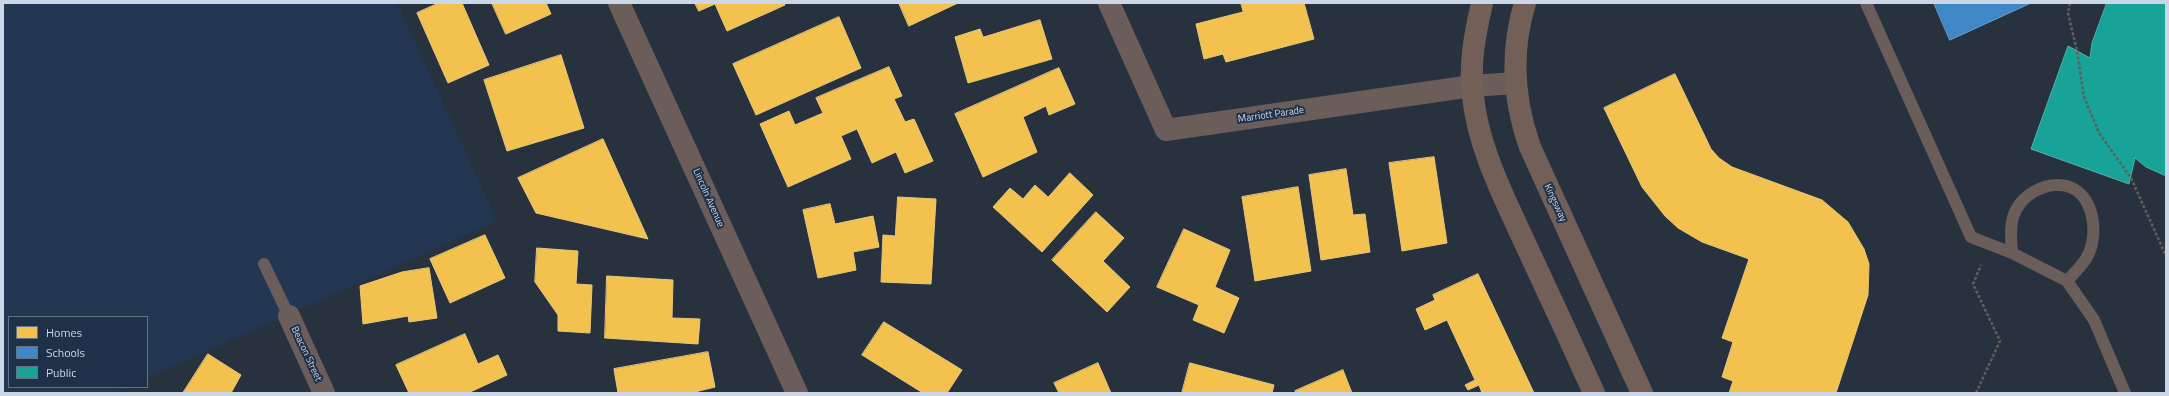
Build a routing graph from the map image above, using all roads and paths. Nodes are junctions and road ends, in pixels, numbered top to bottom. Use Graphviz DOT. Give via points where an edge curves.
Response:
graph roads {
  1 [pos="619,3"];
  2 [pos="1109,3"];
  3 [pos="1482,3"];
  4 [pos="1525,3"];
  5 [pos="1866,3"];
  6 [pos="2070,3"];
  7 [pos="1515,83"];
  8 [pos="1472,86"];
  9 [pos="1989,244"];
  10 [pos="2012,253"];
  11 [pos="2166,256"];
  12 [pos="264,264"];
  13 [pos="2067,281"];
  14 [pos="289,316"];
  15 [pos="324,393"];
  16 [pos="797,393"];
  17 [pos="1594,393"];
  18 [pos="1642,393"];
  19 [pos="1976,393"];
  20 [pos="2125,393"];
  1 -- 16 [label="street, Lincoln Avenue"];
  2 -- 8 [label="street, Marriott Parade" via="1166,130"];
  3 -- 8 [label="street" via="1475,30 1471,66"];
  4 -- 7 [label="street, Kingsway" via="1515,45"];
  5 -- 9 [label="lane" via="1971,237"];
  6 -- 11 [label="path" via="2068,13 2084,97 2099,133 2131,178"];
  7 -- 8 [label="street, Marriott Parade"];
  7 -- 18 [label="street, Kingsway" via="1520,117 1530,147"];
  8 -- 17 [label="street" via="1477,120 1493,170"];
  9 -- 10 [label="lane"];
  9 -- 19 [label="path" via="1973,284 2000,341"];
  10 -- 13 [label="lane"];
  10 -- 13 [label="lane" via="2013,218 2022,201 2041,187 2068,186 2087,204 2095,235 2087,257"];
  12 -- 14 [label="lane"];
  13 -- 20 [label="lane" via="2094,320"];
  14 -- 15 [label="street, Beacon Street"];
}
